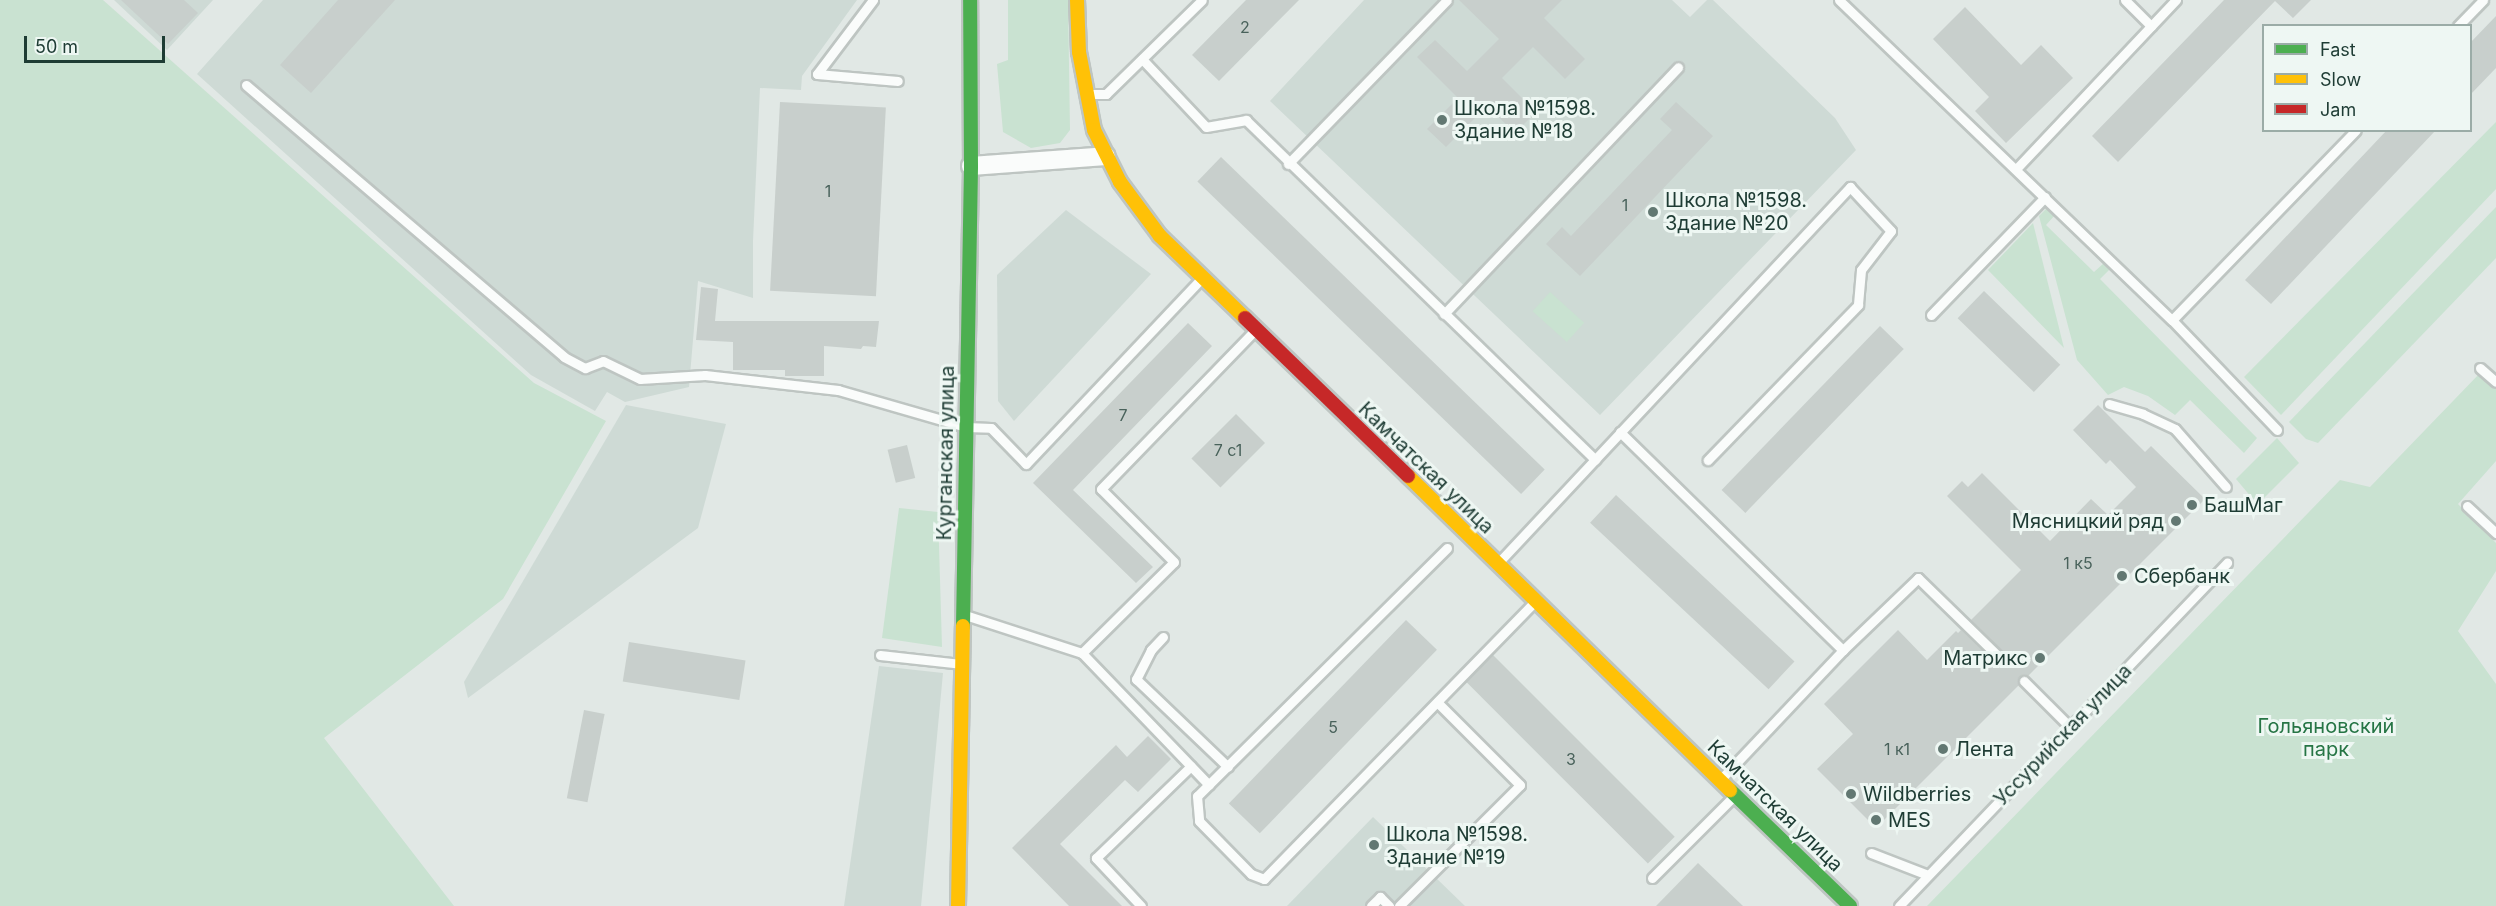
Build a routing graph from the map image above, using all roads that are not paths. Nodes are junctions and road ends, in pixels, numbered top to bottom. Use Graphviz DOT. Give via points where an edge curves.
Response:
graph roads {
  1 [pos="873,0"];
  2 [pos="970,0"];
  3 [pos="1077,0"];
  4 [pos="1202,0"];
  5 [pos="1447,0"];
  6 [pos="1839,0"];
  7 [pos="2125,0"];
  8 [pos="2176,0"];
  9 [pos="2483,0"];
  10 [pos="2460,24"];
  11 [pos="2151,26"];
  12 [pos="1142,59"];
  13 [pos="1678,67"];
  14 [pos="898,81"];
  15 [pos="246,85"];
  16 [pos="1086,94"];
  17 [pos="2354,132"];
  18 [pos="1106,156"];
  19 [pos="1288,164"];
  20 [pos="971,166"];
  21 [pos="2016,170"];
  22 [pos="2045,197"];
  23 [pos="1202,278"];
  24 [pos="1444,314"];
  25 [pos="1931,315"];
  26 [pos="2172,320"];
  27 [pos="1255,330"];
  28 [pos="2480,368"];
  29 [pos="2496,382"];
  30 [pos="2109,404"];
  31 [pos="966,427"];
  32 [pos="2277,430"];
  33 [pos="1620,432"];
  34 [pos="1594,459"];
  35 [pos="1708,460"];
  36 [pos="2226,487"];
  37 [pos="2467,506"];
  38 [pos="2496,533"];
  39 [pos="1447,548"];
  40 [pos="2227,563"];
  41 [pos="1497,564"];
  42 [pos="1535,601"];
  43 [pos="963,615"];
  44 [pos="1162,637"];
  45 [pos="1844,650"];
  46 [pos="1082,653"];
  47 [pos="880,655"];
  48 [pos="1997,655"];
  49 [pos="962,664"];
  50 [pos="2024,681"];
  51 [pos="1437,702"];
  52 [pos="2070,726"];
  53 [pos="1191,766"];
  54 [pos="1228,767"];
  55 [pos="1720,780"];
  56 [pos="1209,785"];
  57 [pos="1735,795"];
  58 [pos="1871,853"];
  59 [pos="1928,874"];
  60 [pos="1652,878"];
  61 [pos="958,906"];
  62 [pos="1141,906"];
  63 [pos="1371,906"];
  64 [pos="1389,906"];
  65 [pos="1399,906"];
  66 [pos="1850,906"];
  67 [pos="1899,906"];
  1 -- 14 [label="lane" via="817,74"];
  2 -- 20 [label="street, Курганская улица"];
  3 -- 16 [label="street, Камчатская улица" via="1078,52"];
  4 -- 12 [label="lane"];
  5 -- 19 [label="lane"];
  6 -- 21 [label="lane"];
  7 -- 11 [label="lane"];
  8 -- 11 [label="lane"];
  9 -- 10 [label="lane"];
  11 -- 21 [label="lane"];
  12 -- 16 [label="lane" via="1106,94"];
  12 -- 19 [label="lane" via="1206,126 1246,120"];
  13 -- 24 [label="lane"];
  15 -- 31 [label="lane" via="564,357 585,368 603,361 640,379 705,375 838,390"];
  16 -- 18 [label="street, Камчатская улица" via="1094,130"];
  17 -- 26 [label="lane"];
  18 -- 20 [label="street"];
  18 -- 23 [label="street, Камчатская улица" via="1138,209"];
  19 -- 24 [label="lane"];
  20 -- 31 [label="street, Курганская улица"];
  21 -- 22 [label="lane"];
  22 -- 25 [label="lane"];
  22 -- 26 [label="lane"];
  23 -- 27 [label="street, Камчатская улица"];
  23 -- 31 [label="lane" via="1026,464 991,428"];
  24 -- 34 [label="lane"];
  26 -- 32 [label="lane"];
  27 -- 41 [label="street, Камчатская улица"];
  27 -- 46 [label="lane" via="1101,489 1174,562"];
  28 -- 29 [label="lane"];
  30 -- 36 [label="lane" via="2175,429"];
  31 -- 43 [label="street, Курганская улица"];
  33 -- 34 [label="lane"];
  33 -- 35 [label="lane" via="1850,187 1891,231 1861,270 1858,305"];
  33 -- 45 [label="lane"];
  34 -- 41 [label="lane"];
  37 -- 38 [label="lane"];
  39 -- 54 [label="lane"];
  40 -- 52 [label="lane, Уссурийская улица"];
  41 -- 42 [label="street, Камчатская улица"];
  42 -- 51 [label="lane"];
  42 -- 55 [label="street, Камчатская улица"];
  43 -- 46 [label="lane"];
  43 -- 49 [label="street, Курганская улица"];
  44 -- 54 [label="lane" via="1136,679"];
  45 -- 48 [label="lane" via="1918,578"];
  45 -- 55 [label="lane"];
  46 -- 53 [label="lane"];
  47 -- 49 [label="lane"];
  49 -- 61 [label="street, Курганская улица"];
  50 -- 52 [label="lane"];
  51 -- 56 [label="lane" via="1264,879 1251,874 1199,821 1197,796"];
  51 -- 65 [label="lane" via="1520,785"];
  52 -- 59 [label="lane, Уссурийская улица"];
  53 -- 56 [label="lane"];
  53 -- 62 [label="lane" via="1096,858"];
  54 -- 56 [label="lane"];
  55 -- 57 [label="street, Камчатская улица"];
  57 -- 60 [label="lane"];
  57 -- 66 [label="street, Камчатская улица"];
  58 -- 59 [label="lane"];
  59 -- 67 [label="lane, Уссурийская улица"];
  63 -- 64 [label="lane" via="1380,897"];
}
